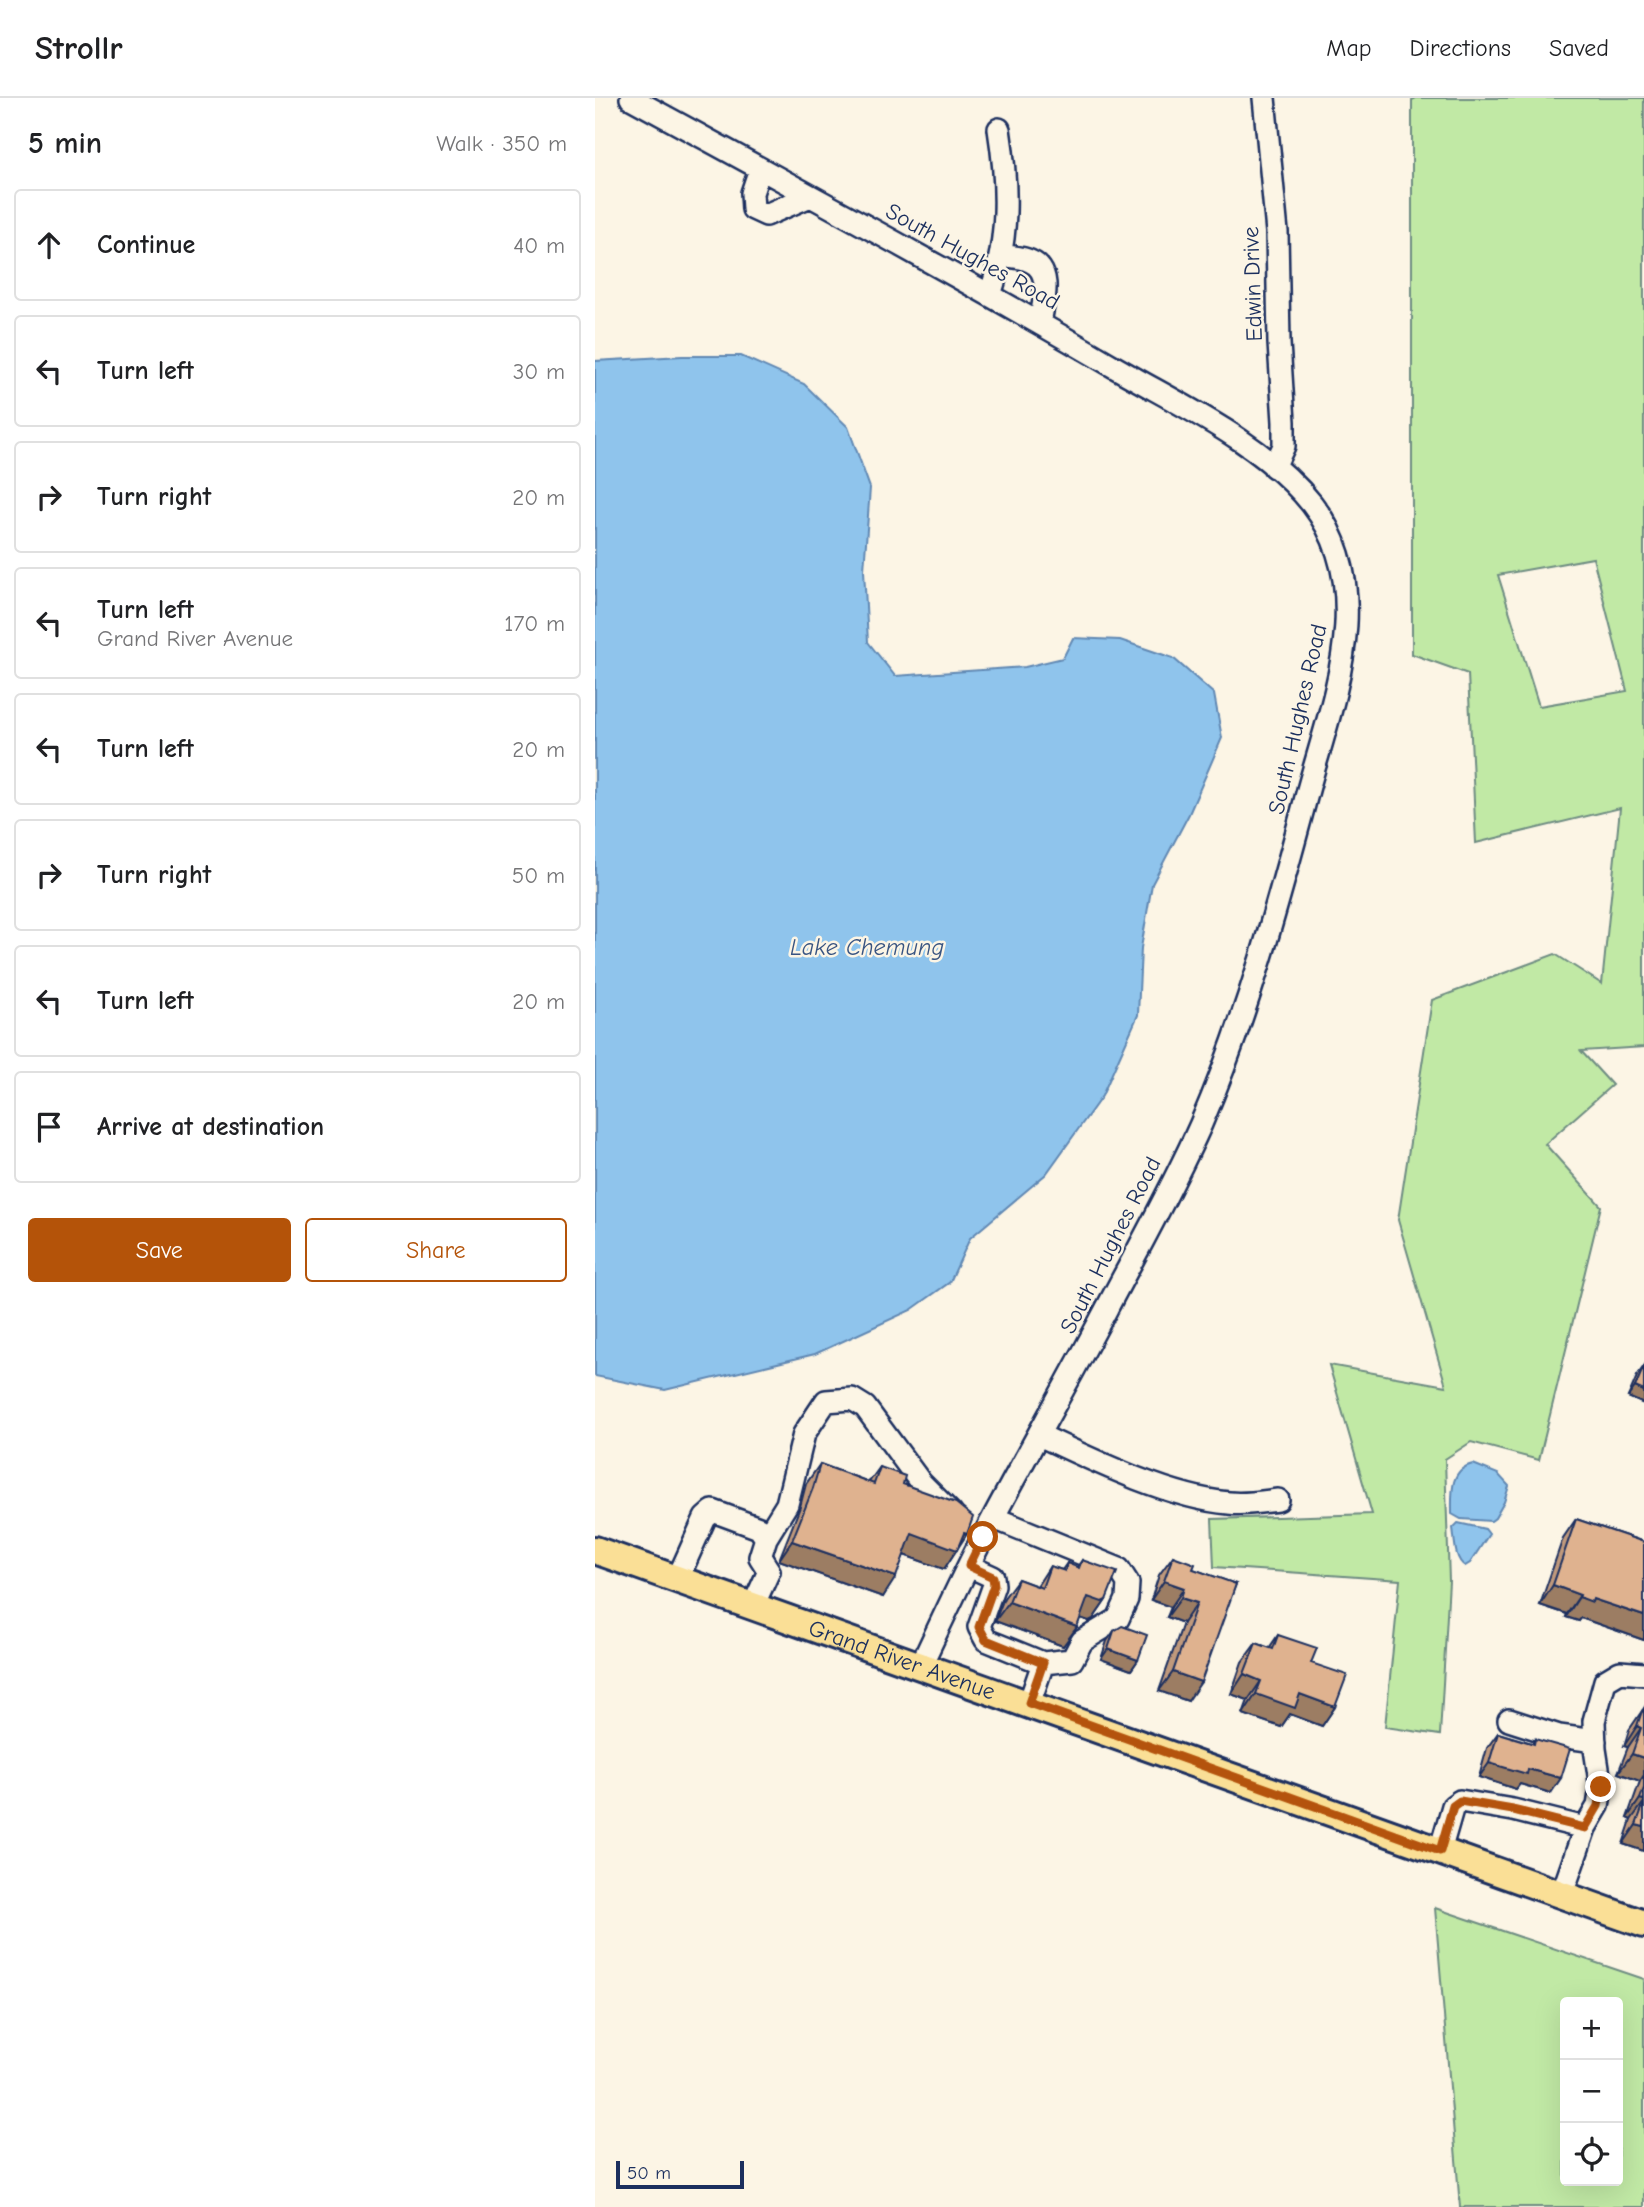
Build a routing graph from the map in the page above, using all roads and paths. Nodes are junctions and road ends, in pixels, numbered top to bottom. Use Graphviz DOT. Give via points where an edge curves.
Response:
graph roads {
  1 [pos="631,98"];
  2 [pos="1264,98"];
  3 [pos="999,129"];
  4 [pos="760,169"];
  5 [pos="810,196"];
  6 [pos="1002,256"];
  7 [pos="990,295"];
  8 [pos="1040,323"];
  9 [pos="1274,467"];
  10 [pos="1039,1435"];
  11 [pos="1278,1500"];
  12 [pos="994,1518"];
  13 [pos="983,1537"];
  14 [pos="766,1538"];
  15 [pos="595,1550"];
  16 [pos="969,1566"];
  17 [pos="677,1580"];
  18 [pos="753,1606"];
  19 [pos="1043,1663"];
  20 [pos="921,1665"];
  21 [pos="1644,1674"];
  22 [pos="1029,1703"];
  23 [pos="1509,1720"];
  24 [pos="1595,1741"];
  25 [pos="1585,1828"];
  26 [pos="1440,1851"];
  27 [pos="1562,1894"];
  28 [pos="1644,1924"];
  1 -- 4 [label="street, South Hughes Road"];
  2 -- 9 [label="street, Edwin Drive" via="1277,232 1284,422 1284,446"];
  3 -- 6 [label="street" via="1006,202"];
  4 -- 5 [label="street, South Hughes Road"];
  4 -- 5 [label="street" via="752,193 753,209 766,215"];
  5 -- 7 [label="street, South Hughes Road"];
  6 -- 7 [label="street"];
  6 -- 8 [label="street" via="1031,261 1044,274"];
  7 -- 8 [label="street, South Hughes Road"];
  8 -- 9 [label="street, South Hughes Road" via="1237,438"];
  9 -- 10 [label="street, South Hughes Road" via="1318,513 1340,557 1348,604 1336,685 1285,877 1224,1065 1166,1198"];
  10 -- 11 [label="street" via="1095,1461 1197,1497 1247,1504"];
  10 -- 12 [label="street, South Hughes Road"];
  12 -- 13 [label="street, South Hughes Road"];
  12 -- 19 [label="street" via="1119,1569 1128,1583 1118,1619 1082,1642 1072,1660"];
  13 -- 14 [label="street" via="935,1498 865,1407 852,1399 826,1401 804,1434 787,1504"];
  13 -- 16 [label="street, South Hughes Road"];
  14 -- 17 [label="street" via="759,1528 713,1511 705,1518"];
  14 -- 18 [label="street" via="760,1557 769,1571"];
  15 -- 17 [label="main road, Grand River Avenue"];
  16 -- 19 [label="street" via="993,1577 979,1627 986,1640"];
  16 -- 20 [label="street, South Hughes Road"];
  17 -- 18 [label="main road, Grand River Avenue"];
  18 -- 20 [label="main road, Grand River Avenue"];
  19 -- 22 [label="street"];
  20 -- 22 [label="main road, Grand River Avenue"];
  21 -- 24 [label="street" via="1620,1672 1605,1681 1594,1721"];
  22 -- 26 [label="main road, Grand River Avenue"];
  23 -- 24 [label="street" via="1559,1736"];
  24 -- 25 [label="street" via="1601,1787 1598,1806"];
  25 -- 26 [label="street" via="1460,1801 1453,1806"];
  25 -- 27 [label="street"];
  26 -- 27 [label="main road, Grand River Avenue"];
  27 -- 28 [label="main road, Grand River Avenue"];
}
